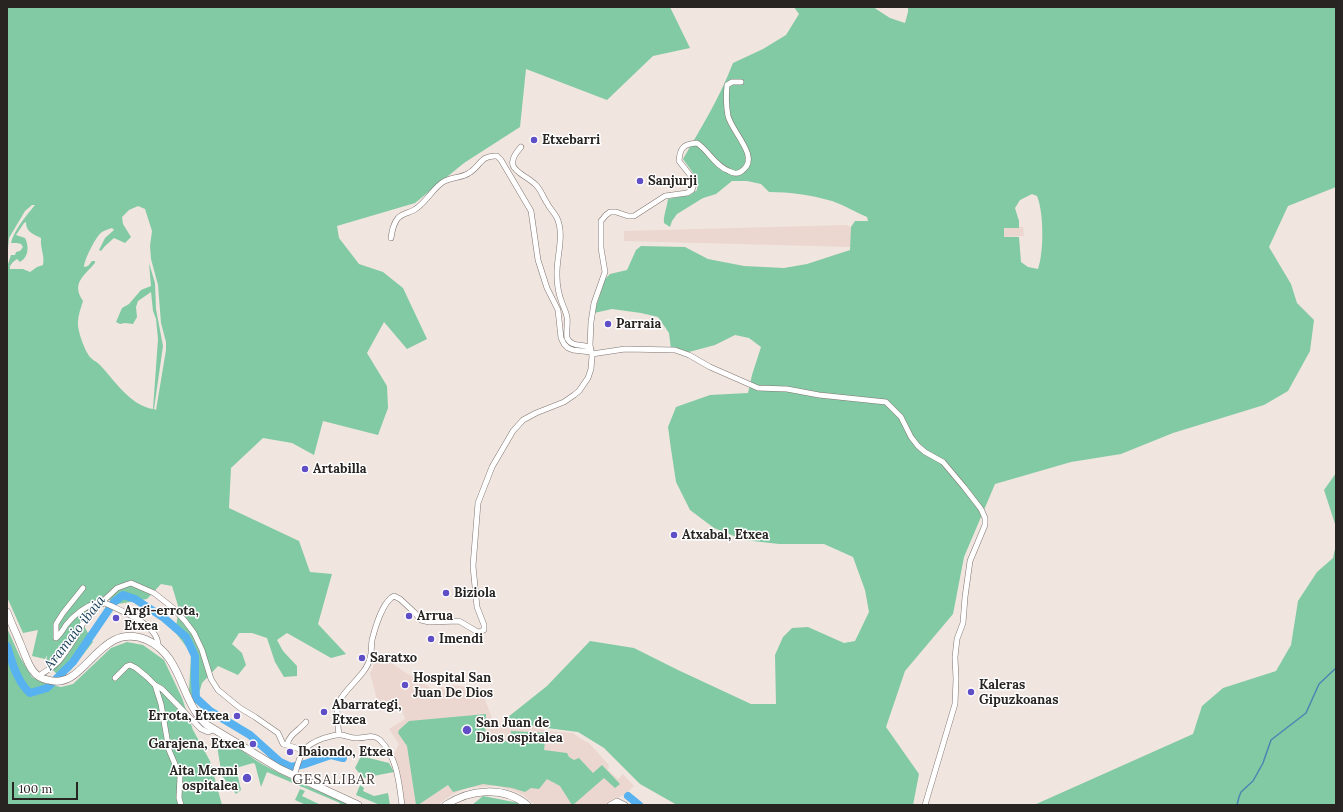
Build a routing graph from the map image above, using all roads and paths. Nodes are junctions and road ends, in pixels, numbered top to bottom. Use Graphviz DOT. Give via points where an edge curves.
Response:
graph roads {
  1 [pos="741,82"];
  2 [pos="521,146"];
  3 [pos="391,238"];
  4 [pos="591,352"];
  5 [pos="83,588"];
  6 [pos="100,604"];
  7 [pos="7,612"];
  8 [pos="158,646"];
  9 [pos="39,676"];
  10 [pos="115,678"];
  11 [pos="155,685"];
  12 [pos="306,722"];
  13 [pos="215,729"];
  14 [pos="339,735"];
  15 [pos="285,744"];
  16 [pos="303,750"];
  17 [pos="295,773"];
  18 [pos="181,805"];
  19 [pos="358,805"];
  20 [pos="402,805"];
  21 [pos="446,805"];
  22 [pos="527,805"];
  23 [pos="610,805"];
  24 [pos="625,805"];
  25 [pos="925,805"];
  1 -- 4 [label="street" via="727,85 726,96 728,116 749,158 746,168 736,174 718,165 697,143 683,146 679,162 694,180 692,190 665,196 634,216 610,212 601,221 601,248 605,272 594,303"];
  2 -- 4 [label="street" via="513,159 514,168 538,187 559,224 557,277 561,302 567,315 568,341 588,347"];
  3 -- 4 [label="street" via="398,219 421,205 444,182 469,173 485,158 497,156 531,211 538,260 547,288 558,310 561,338 568,348"];
  4 -- 14 [label="street" via="591,369 579,391 564,402 523,420 513,431 492,467 478,503 473,566 477,607 484,630 476,632 459,621 421,620 400,600 394,596 389,598 372,641 370,660 359,679 338,705"];
  4 -- 25 [label="street" via="625,349 675,350 758,388 787,388 819,395 882,400 903,420 918,446 943,462 981,509 985,525 968,572 963,623 957,639 955,657 954,704"];
  5 -- 6 [label="street" via="56,624 56,638 86,607 98,602"];
  6 -- 8 [label="street" via="105,603 144,623 154,632"];
  6 -- 9 [label="street" via="81,624 76,637 58,662"];
  6 -- 15 [label="street" via="117,588 131,583 154,593 174,608 194,633 211,679 218,690 278,733"];
  7 -- 9 [label="main road" via="27,662"];
  8 -- 9 [label="main road" via="140,638 119,639 105,646 68,679 50,681"];
  8 -- 13 [label="main road" via="176,669 194,710"];
  10 -- 11 [label="street" via="130,665 147,676"];
  11 -- 13 [label="street" via="201,729 208,732"];
  11 -- 18 [label="street" via="169,750 180,776"];
  12 -- 15 [label="street"];
  13 -- 17 [label="main road"];
  14 -- 16 [label="street" via="312,743"];
  14 -- 20 [label="street" via="358,738 372,736 381,742 390,752 395,764"];
  15 -- 16 [label="street"];
  16 -- 17 [label="street"];
  17 -- 19 [label="main road"];
  21 -- 22 [label="main road" via="471,793 490,792 507,795"];
  23 -- 24 [label="street" via="617,801"];
}
